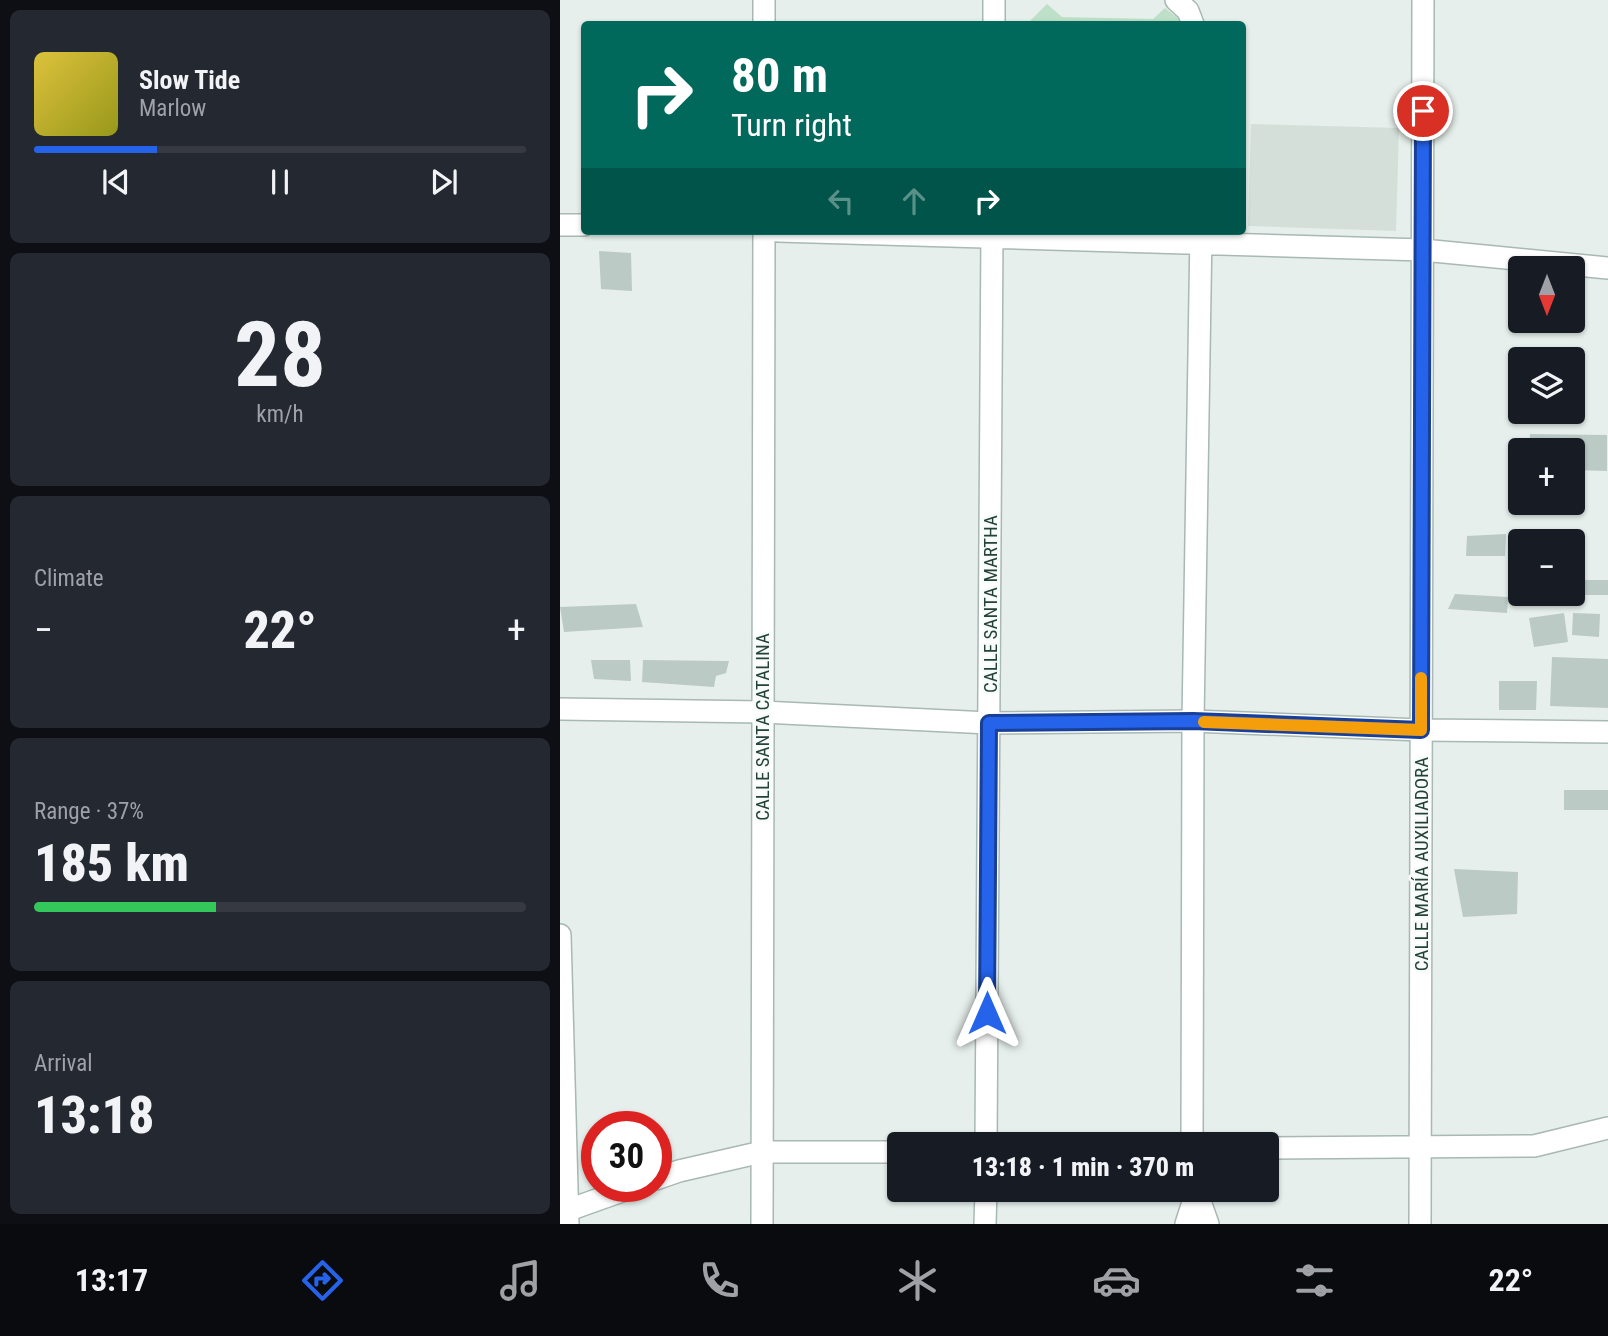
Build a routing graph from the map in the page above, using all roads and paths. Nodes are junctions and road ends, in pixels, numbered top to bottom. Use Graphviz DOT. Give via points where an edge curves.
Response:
graph roads {
  1 [pos="764,0"];
  2 [pos="994,0"];
  3 [pos="1176,0"];
  4 [pos="1423,0"];
  5 [pos="764,21"];
  6 [pos="994,21"];
  7 [pos="1192,21"];
  8 [pos="560,225"];
  9 [pos="581,225"];
  10 [pos="764,235"];
  11 [pos="992,235"];
  12 [pos="1062,235"];
  13 [pos="1201,237"];
  14 [pos="1423,250"];
  15 [pos="1608,268"];
  16 [pos="560,709"];
  17 [pos="762,712"];
  18 [pos="1193,721"];
  19 [pos="989,723"];
  20 [pos="1421,730"];
  21 [pos="1608,732"];
  22 [pos="560,935"];
  23 [pos="1608,1128"];
  24 [pos="986,1132"];
  25 [pos="1192,1132"];
  26 [pos="1420,1147"];
  27 [pos="1279,1148"];
  28 [pos="762,1152"];
  29 [pos="887,1152"];
  30 [pos="672,1173"];
  31 [pos="598,1202"];
  32 [pos="986,1202"];
  33 [pos="1193,1202"];
  34 [pos="1200,1202"];
  35 [pos="565,1216"];
  36 [pos="762,1224"];
  37 [pos="985,1224"];
  38 [pos="1186,1224"];
  39 [pos="1208,1224"];
  40 [pos="1420,1224"];
  1 -- 5 [label="street"];
  2 -- 6 [label="street"];
  3 -- 7 [label="street"];
  4 -- 14 [label="street, CALLE MARÍA AUXILIADORA"];
  8 -- 9 [label="street"];
  10 -- 17 [label="street, CALLE SANTA CATALINA"];
  11 -- 19 [label="street, CALLE SANTA MARTHA"];
  12 -- 13 [label="street"];
  13 -- 14 [label="street"];
  13 -- 18 [label="street"];
  14 -- 15 [label="street"];
  14 -- 20 [label="street, CALLE MARÍA AUXILIADORA"];
  16 -- 17 [label="street"];
  17 -- 19 [label="street"];
  17 -- 28 [label="street, CALLE SANTA CATALINA"];
  18 -- 19 [label="street"];
  18 -- 20 [label="street"];
  18 -- 25 [label="street"];
  19 -- 24 [label="street, CALLE SANTA MARTHA"];
  20 -- 21 [label="street"];
  20 -- 26 [label="street, CALLE MARÍA AUXILIADORA"];
  22 -- 35 [label="street"];
  23 -- 26 [label="street" via="1534,1146"];
  26 -- 27 [label="street"];
  26 -- 40 [label="street, CALLE MARÍA AUXILIADORA"];
  28 -- 29 [label="street"];
  28 -- 30 [label="street"];
  28 -- 36 [label="street, CALLE SANTA CATALINA"];
  31 -- 35 [label="street"];
  32 -- 37 [label="street"];
  33 -- 38 [label="street"];
  34 -- 39 [label="street"];
}
